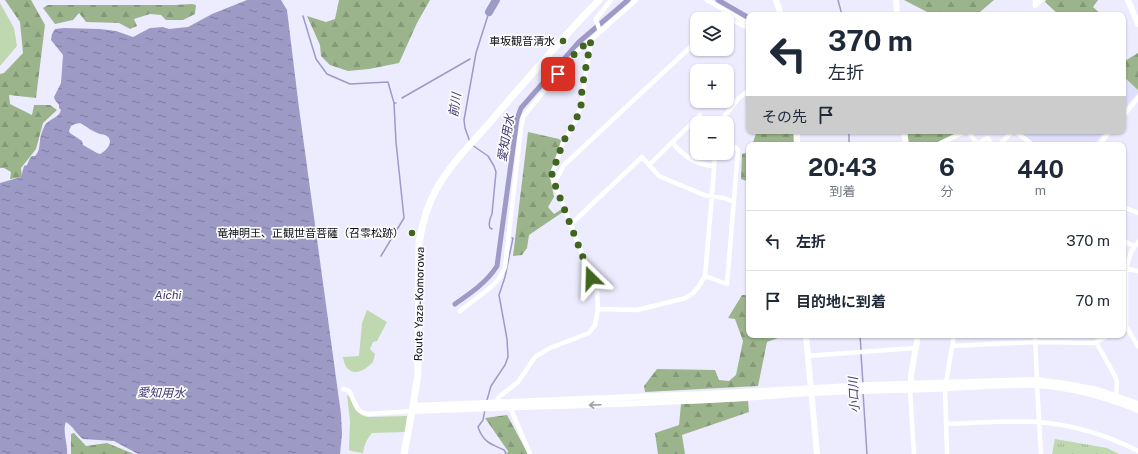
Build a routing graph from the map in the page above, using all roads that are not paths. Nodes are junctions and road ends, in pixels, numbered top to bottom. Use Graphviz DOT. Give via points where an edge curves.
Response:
graph roads {
  1 [pos="599,0"];
  2 [pos="611,0"];
  3 [pos="636,0"];
  4 [pos="707,0"];
  5 [pos="776,0"];
  6 [pos="896,0"];
  7 [pos="1035,0"];
  8 [pos="1041,0"];
  9 [pos="1128,0"];
  10 [pos="780,12"];
  11 [pos="897,12"];
  12 [pos="734,21"];
  13 [pos="746,22"];
  14 [pos="1138,24"];
  15 [pos="746,27"];
  16 [pos="600,32"];
  17 [pos="591,40"];
  18 [pos="690,48"];
  19 [pos="746,92"];
  20 [pos="1138,98"];
  21 [pos="1126,112"];
  22 [pos="725,116"];
  23 [pos="690,126"];
  24 [pos="960,134"];
  25 [pos="969,134"];
  26 [pos="1011,134"];
  27 [pos="1018,134"];
  28 [pos="1108,134"];
  29 [pos="947,140"];
  30 [pos="672,142"];
  31 [pos="943,142"];
  32 [pos="975,142"];
  33 [pos="981,142"];
  34 [pos="990,142"];
  35 [pos="1002,142"];
  36 [pos="1029,142"];
  37 [pos="1101,142"];
  38 [pos="734,147"];
  39 [pos="714,160"];
  40 [pos="649,165"];
  41 [pos="714,166"];
  42 [pos="555,182"];
  43 [pos="712,196"];
  44 [pos="734,202"];
  45 [pos="1126,208"];
  46 [pos="1138,213"];
  47 [pos="570,225"];
  48 [pos="1126,242"];
  49 [pos="1138,242"];
  50 [pos="1134,246"];
  51 [pos="1126,264"];
  52 [pos="1126,268"];
  53 [pos="1138,271"];
  54 [pos="705,276"];
  55 [pos="598,309"];
  56 [pos="460,311"];
  57 [pos="1126,329"];
  58 [pos="806,338"];
  59 [pos="918,338"];
  60 [pos="953,338"];
  61 [pos="1036,338"];
  62 [pos="1103,338"];
  63 [pos="1036,342"];
  64 [pos="1096,342"];
  65 [pos="952,346"];
  66 [pos="1138,346"];
  67 [pos="916,348"];
  68 [pos="807,356"];
  69 [pos="1037,383"];
  70 [pos="911,386"];
  71 [pos="946,386"];
  72 [pos="344,389"];
  73 [pos="811,390"];
  74 [pos="1116,396"];
  75 [pos="496,403"];
  76 [pos="1138,404"];
  77 [pos="510,408"];
  78 [pos="413,409"];
  79 [pos="1138,410"];
  80 [pos="1040,422"];
  81 [pos="947,424"];
  82 [pos="1138,451"];
  83 [pos="404,454"];
  84 [pos="530,454"];
  85 [pos="817,454"];
  86 [pos="914,454"];
  87 [pos="947,454"];
  88 [pos="1041,454"];
  1 -- 78 [label="main road, Route Yaza-Komorowa" via="471,144 437,188 426,212 418,258 418,374"];
  2 -- 16 [label="street" via="596,19"];
  3 -- 16 [label="street"];
  4 -- 13 [label="street"];
  5 -- 10 [label="street"];
  6 -- 11 [label="street"];
  7 -- 8 [label="street" via="1036,6"];
  9 -- 14 [label="street"];
  12 -- 15 [label="street"];
  16 -- 17 [label="street"];
  17 -- 42 [label="street" via="581,106 563,142 552,174"];
  17 -- 56 [label="street" via="577,51 523,117 505,267 491,287"];
  18 -- 42 [label="street" via="564,166"];
  19 -- 22 [label="street"];
  20 -- 21 [label="street"];
  23 -- 30 [label="street"];
  24 -- 29 [label="street"];
  25 -- 32 [label="street"];
  26 -- 35 [label="street"];
  27 -- 36 [label="street"];
  28 -- 37 [label="street"];
  29 -- 31 [label="street"];
  30 -- 40 [label="street"];
  30 -- 41 [label="street" via="691,160"];
  33 -- 34 [label="street" via="988,138"];
  38 -- 44 [label="street" via="738,150"];
  39 -- 41 [label="street"];
  40 -- 43 [label="street" via="660,176"];
  40 -- 47 [label="street" via="642,157"];
  41 -- 43 [label="street"];
  42 -- 47 [label="street"];
  43 -- 44 [label="street"];
  43 -- 54 [label="street"];
  44 -- 54 [label="street" via="728,284"];
  45 -- 46 [label="street"];
  47 -- 55 [label="street" via="597,291"];
  48 -- 50 [label="street"];
  49 -- 50 [label="street"];
  50 -- 51 [label="street"];
  52 -- 53 [label="street"];
  54 -- 55 [label="street" via="693,293 686,298 637,310"];
  55 -- 75 [label="street" via="595,325 589,332 540,353 530,362 518,382 499,397"];
  57 -- 66 [label="street"];
  58 -- 68 [label="street"];
  59 -- 67 [label="street"];
  60 -- 65 [label="street"];
  61 -- 63 [label="street"];
  62 -- 64 [label="street"];
  63 -- 64 [label="street"];
  63 -- 65 [label="street"];
  63 -- 69 [label="street"];
  64 -- 74 [label="street" via="1115,376"];
  65 -- 71 [label="street"];
  67 -- 68 [label="street"];
  67 -- 70 [label="street"];
  68 -- 73 [label="street"];
  69 -- 71 [label="street"];
  69 -- 74 [label="street" via="1078,386"];
  69 -- 79 [label="street" via="1073,390"];
  69 -- 80 [label="street"];
  70 -- 71 [label="street"];
  70 -- 73 [label="street"];
  70 -- 86 [label="street"];
  71 -- 81 [label="street"];
  72 -- 78 [label="street" via="349,391 357,408 363,413"];
  73 -- 75 [label="street"];
  73 -- 77 [label="street, one-way" via="726,399"];
  73 -- 85 [label="street"];
  74 -- 76 [label="street"];
  75 -- 78 [label="street"];
  77 -- 78 [label="street"];
  77 -- 84 [label="street"];
  78 -- 83 [label="main road, Route Yaza-Komorowa"];
  80 -- 81 [label="street"];
  80 -- 82 [label="street" via="1100,435"];
  80 -- 88 [label="street"];
  81 -- 87 [label="street"];
}
